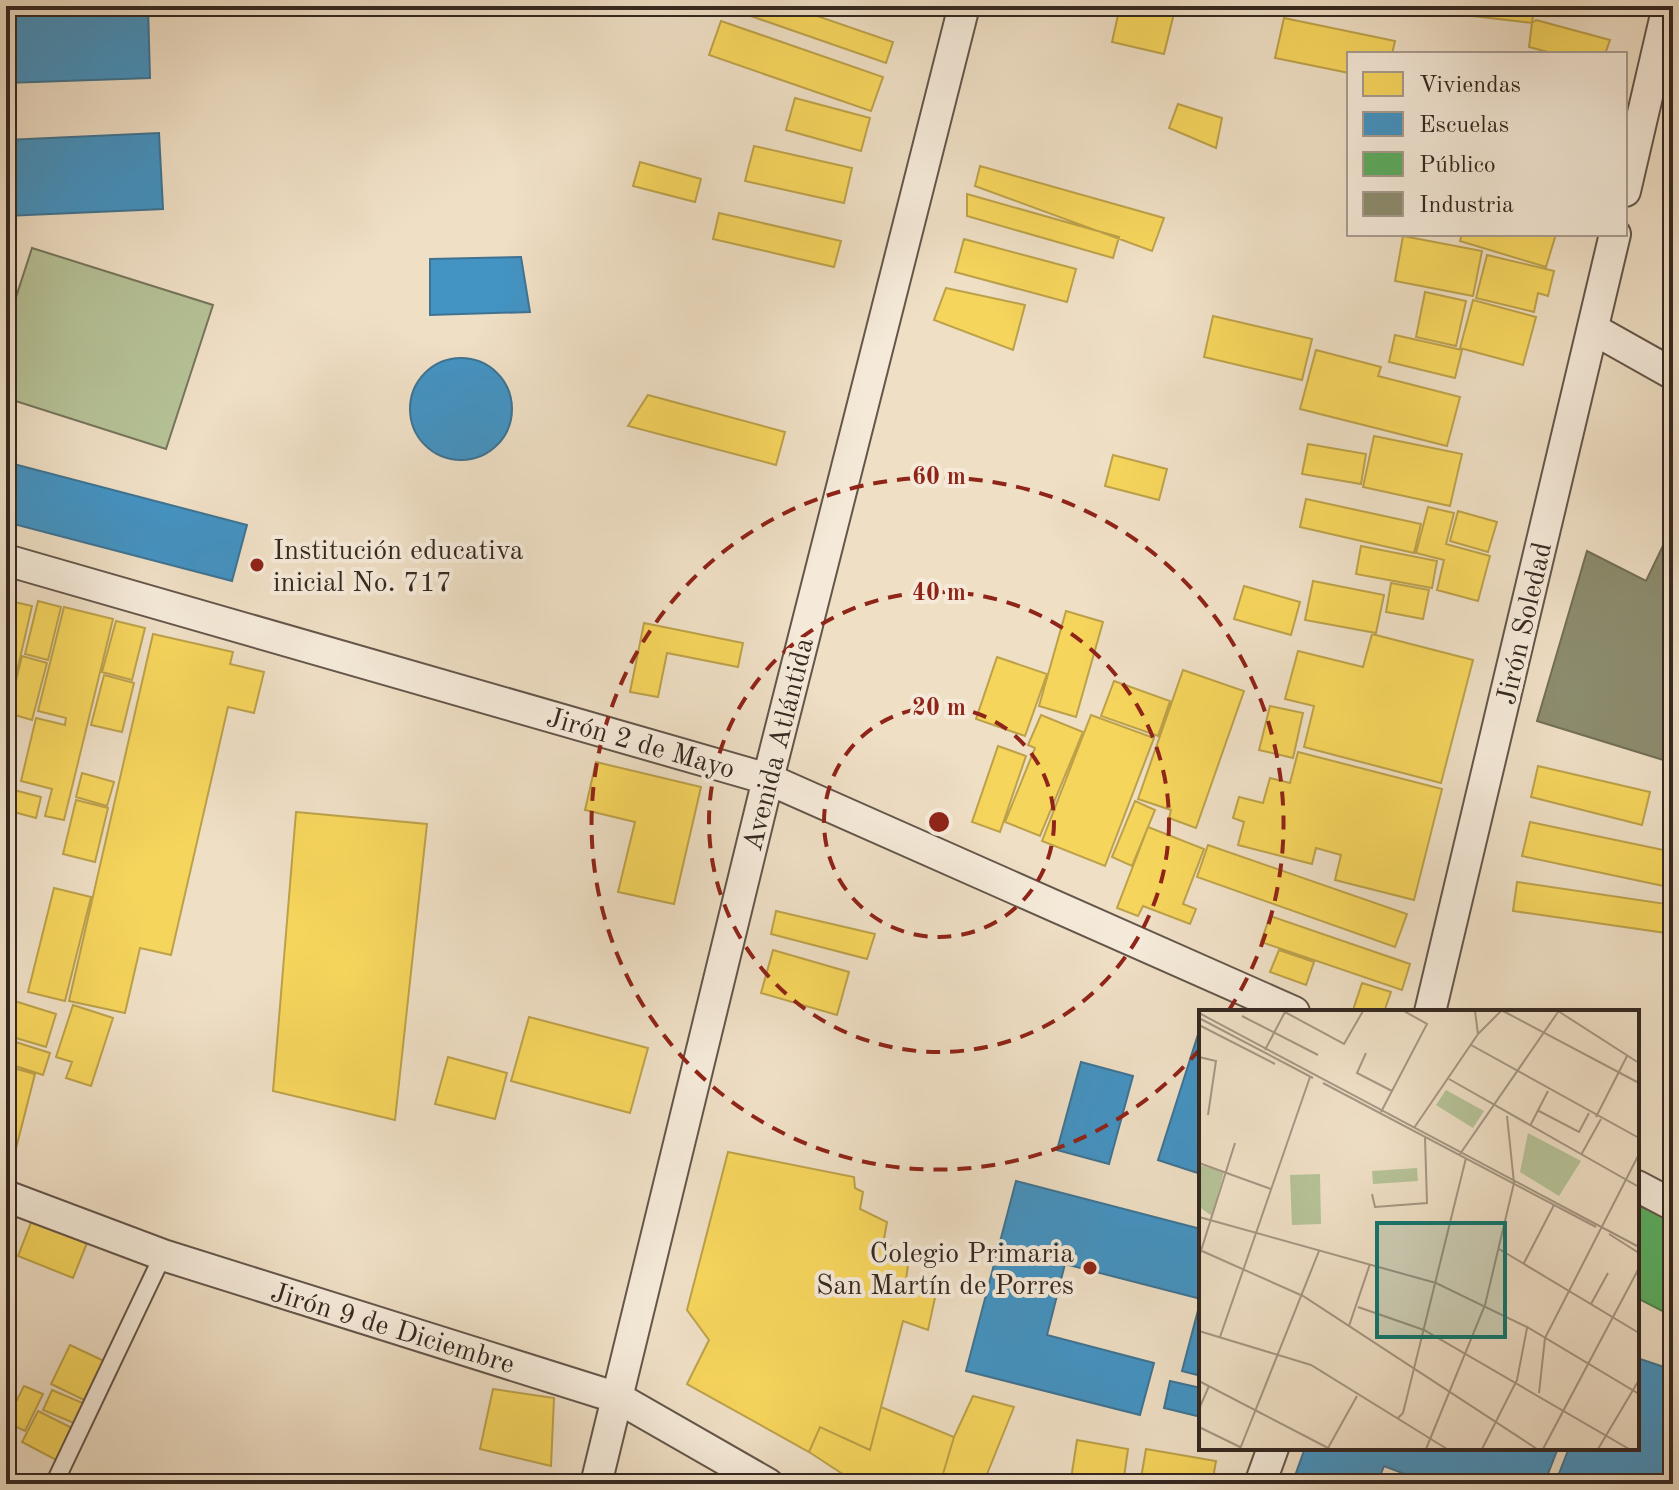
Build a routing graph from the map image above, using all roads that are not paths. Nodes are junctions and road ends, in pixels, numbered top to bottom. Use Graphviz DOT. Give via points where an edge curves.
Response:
graph roads {
  1 [pos="964,6"];
  2 [pos="1668,6"];
  3 [pos="1627,182"];
  4 [pos="1615,236"];
  5 [pos="1593,329"];
  6 [pos="1673,374"];
  7 [pos="6,560"];
  8 [pos="768,779"];
  9 [pos="1289,1010"];
  10 [pos="1430,1010"];
  11 [pos="1639,1187"];
  12 [pos="6,1196"];
  13 [pos="1673,1205"];
  14 [pos="163,1255"];
  15 [pos="618,1398"];
  16 [pos="1272,1450"];
  17 [pos="54,1484"];
  18 [pos="596,1484"];
  19 [pos="768,1484"];
  20 [pos="1260,1484"];
  1 -- 8 [label="street, Avenida Atlántida"];
  2 -- 3 [label="street"];
  4 -- 5 [label="street, Jirón Soledad"];
  5 -- 6 [label="street"];
  5 -- 10 [label="street, Jirón Soledad"];
  7 -- 8 [label="street, Jirón 2 de Mayo"];
  8 -- 9 [label="street, Jirón 2 de Mayo"];
  8 -- 15 [label="street, Avenida Atlántida"];
  11 -- 13 [label="street"];
  12 -- 14 [label="street, Jirón 9 de Diciembre"];
  14 -- 15 [label="street, Jirón 9 de Diciembre"];
  14 -- 17 [label="lane"];
  15 -- 18 [label="street, Avenida Atlántida"];
  15 -- 19 [label="street, Jirón 9 de Diciembre"];
  16 -- 20 [label="street"];
}
